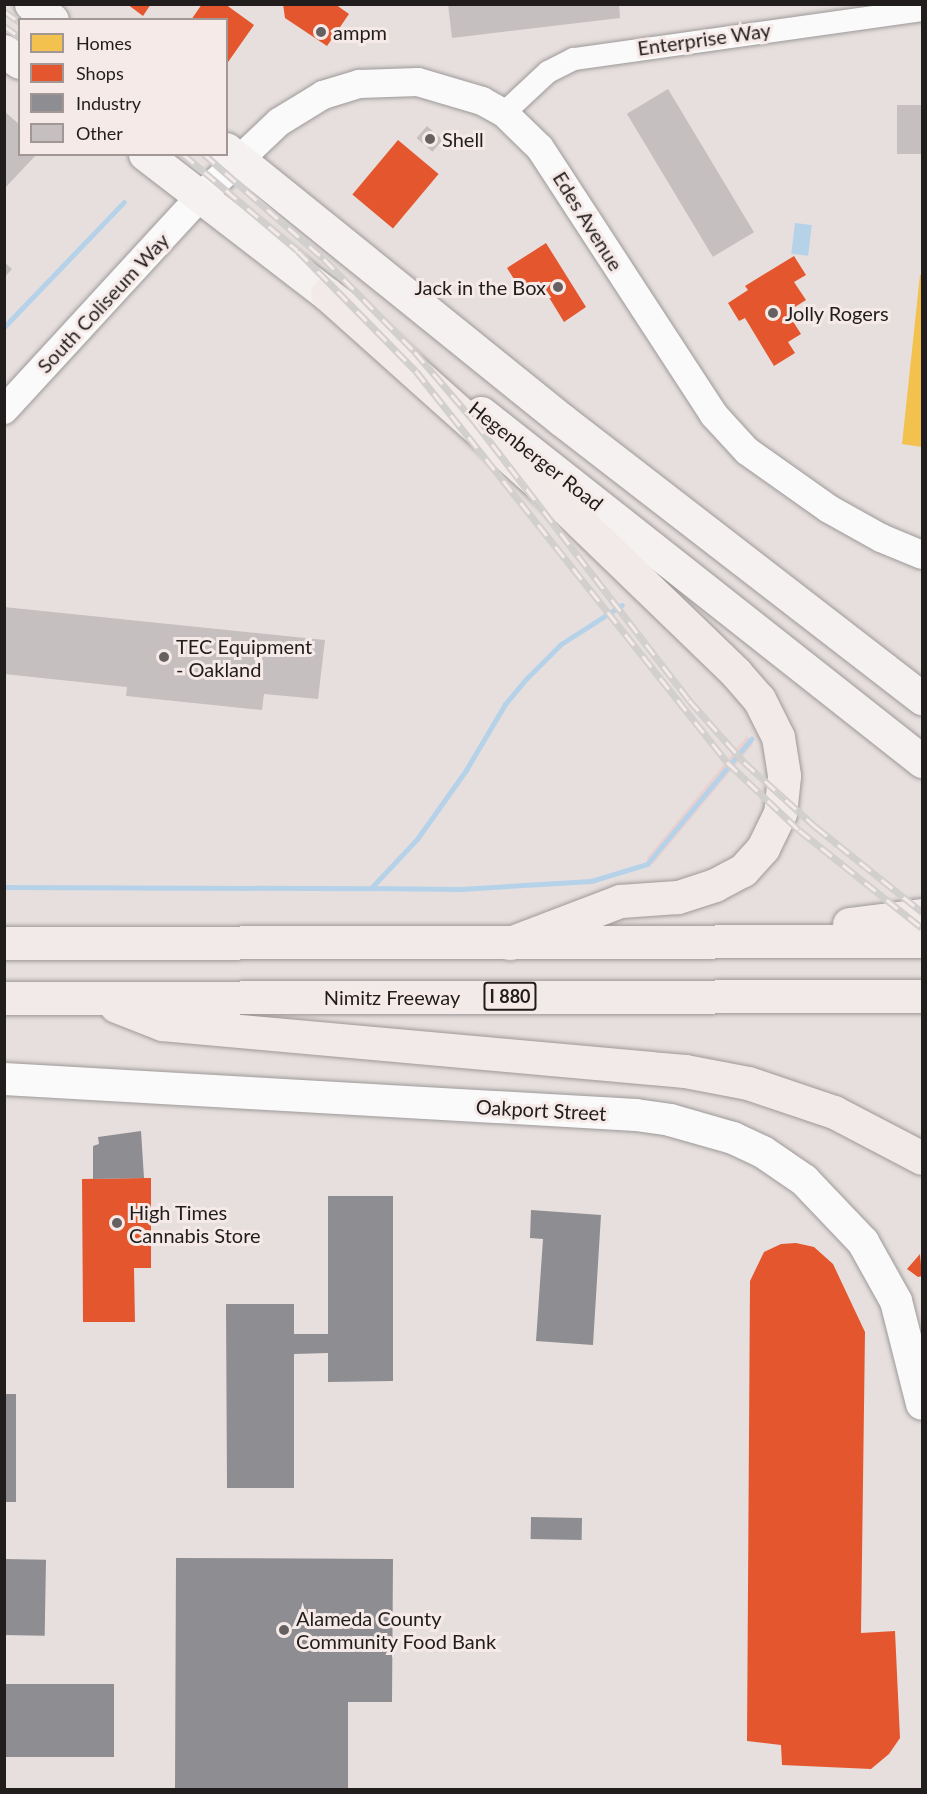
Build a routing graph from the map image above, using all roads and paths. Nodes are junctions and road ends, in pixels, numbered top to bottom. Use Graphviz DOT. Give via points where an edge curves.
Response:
graph roads {
  1 [pos="922,10"];
  2 [pos="504,113"];
  3 [pos="233,154"];
  4 [pos="149,156"];
  5 [pos="201,196"];
  6 [pos="327,294"];
  7 [pos="4,410"];
  8 [pos="922,555"];
  9 [pos="922,698"];
  10 [pos="922,761"];
  11 [pos="922,915"];
  12 [pos="922,941"];
  13 [pos="793,942"];
  14 [pos="4,943"];
  15 [pos="510,943"];
  16 [pos="922,996"];
  17 [pos="4,998"];
  18 [pos="97,999"];
  19 [pos="4,1079"];
  20 [pos="922,1158"];
  21 [pos="922,1404"];
  1 -- 2 [label="street, Enterprise Way" via="574,59 549,72"];
  2 -- 3 [label="street, Edes Avenue" via="470,95 436,85 400,80 358,84 306,104"];
  2 -- 8 [label="street, Edes Avenue" via="550,162 714,415 731,435 764,466 830,509 881,538"];
  3 -- 5 [label="street, Edes Avenue"];
  3 -- 9 [label="main road" via="562,420"];
  4 -- 5 [label="main road, Hegenberger Road"];
  5 -- 6 [label="main road, Hegenberger Road"];
  5 -- 7 [label="street, South Coliseum Way"];
  6 -- 10 [label="main road, Hegenberger Road"];
  6 -- 15 [label="highway" via="553,496 736,673 759,699 778,737 784,776 780,813 764,848 743,870 715,885 677,897 620,901"];
  11 -- 13 [label="highway" via="861,921"];
  12 -- 13 [label="highway"];
  13 -- 15 [label="highway"];
  14 -- 15 [label="highway"];
  16 -- 18 [label="highway, Nimitz Freeway / I 880"];
  17 -- 18 [label="highway, Nimitz Freeway / I 880"];
  18 -- 20 [label="highway" via="162,1024 685,1071 748,1083 834,1112"];
  19 -- 21 [label="main road, Oakport Street" via="636,1115 733,1138 763,1152 804,1180 863,1242 896,1301"];
}
